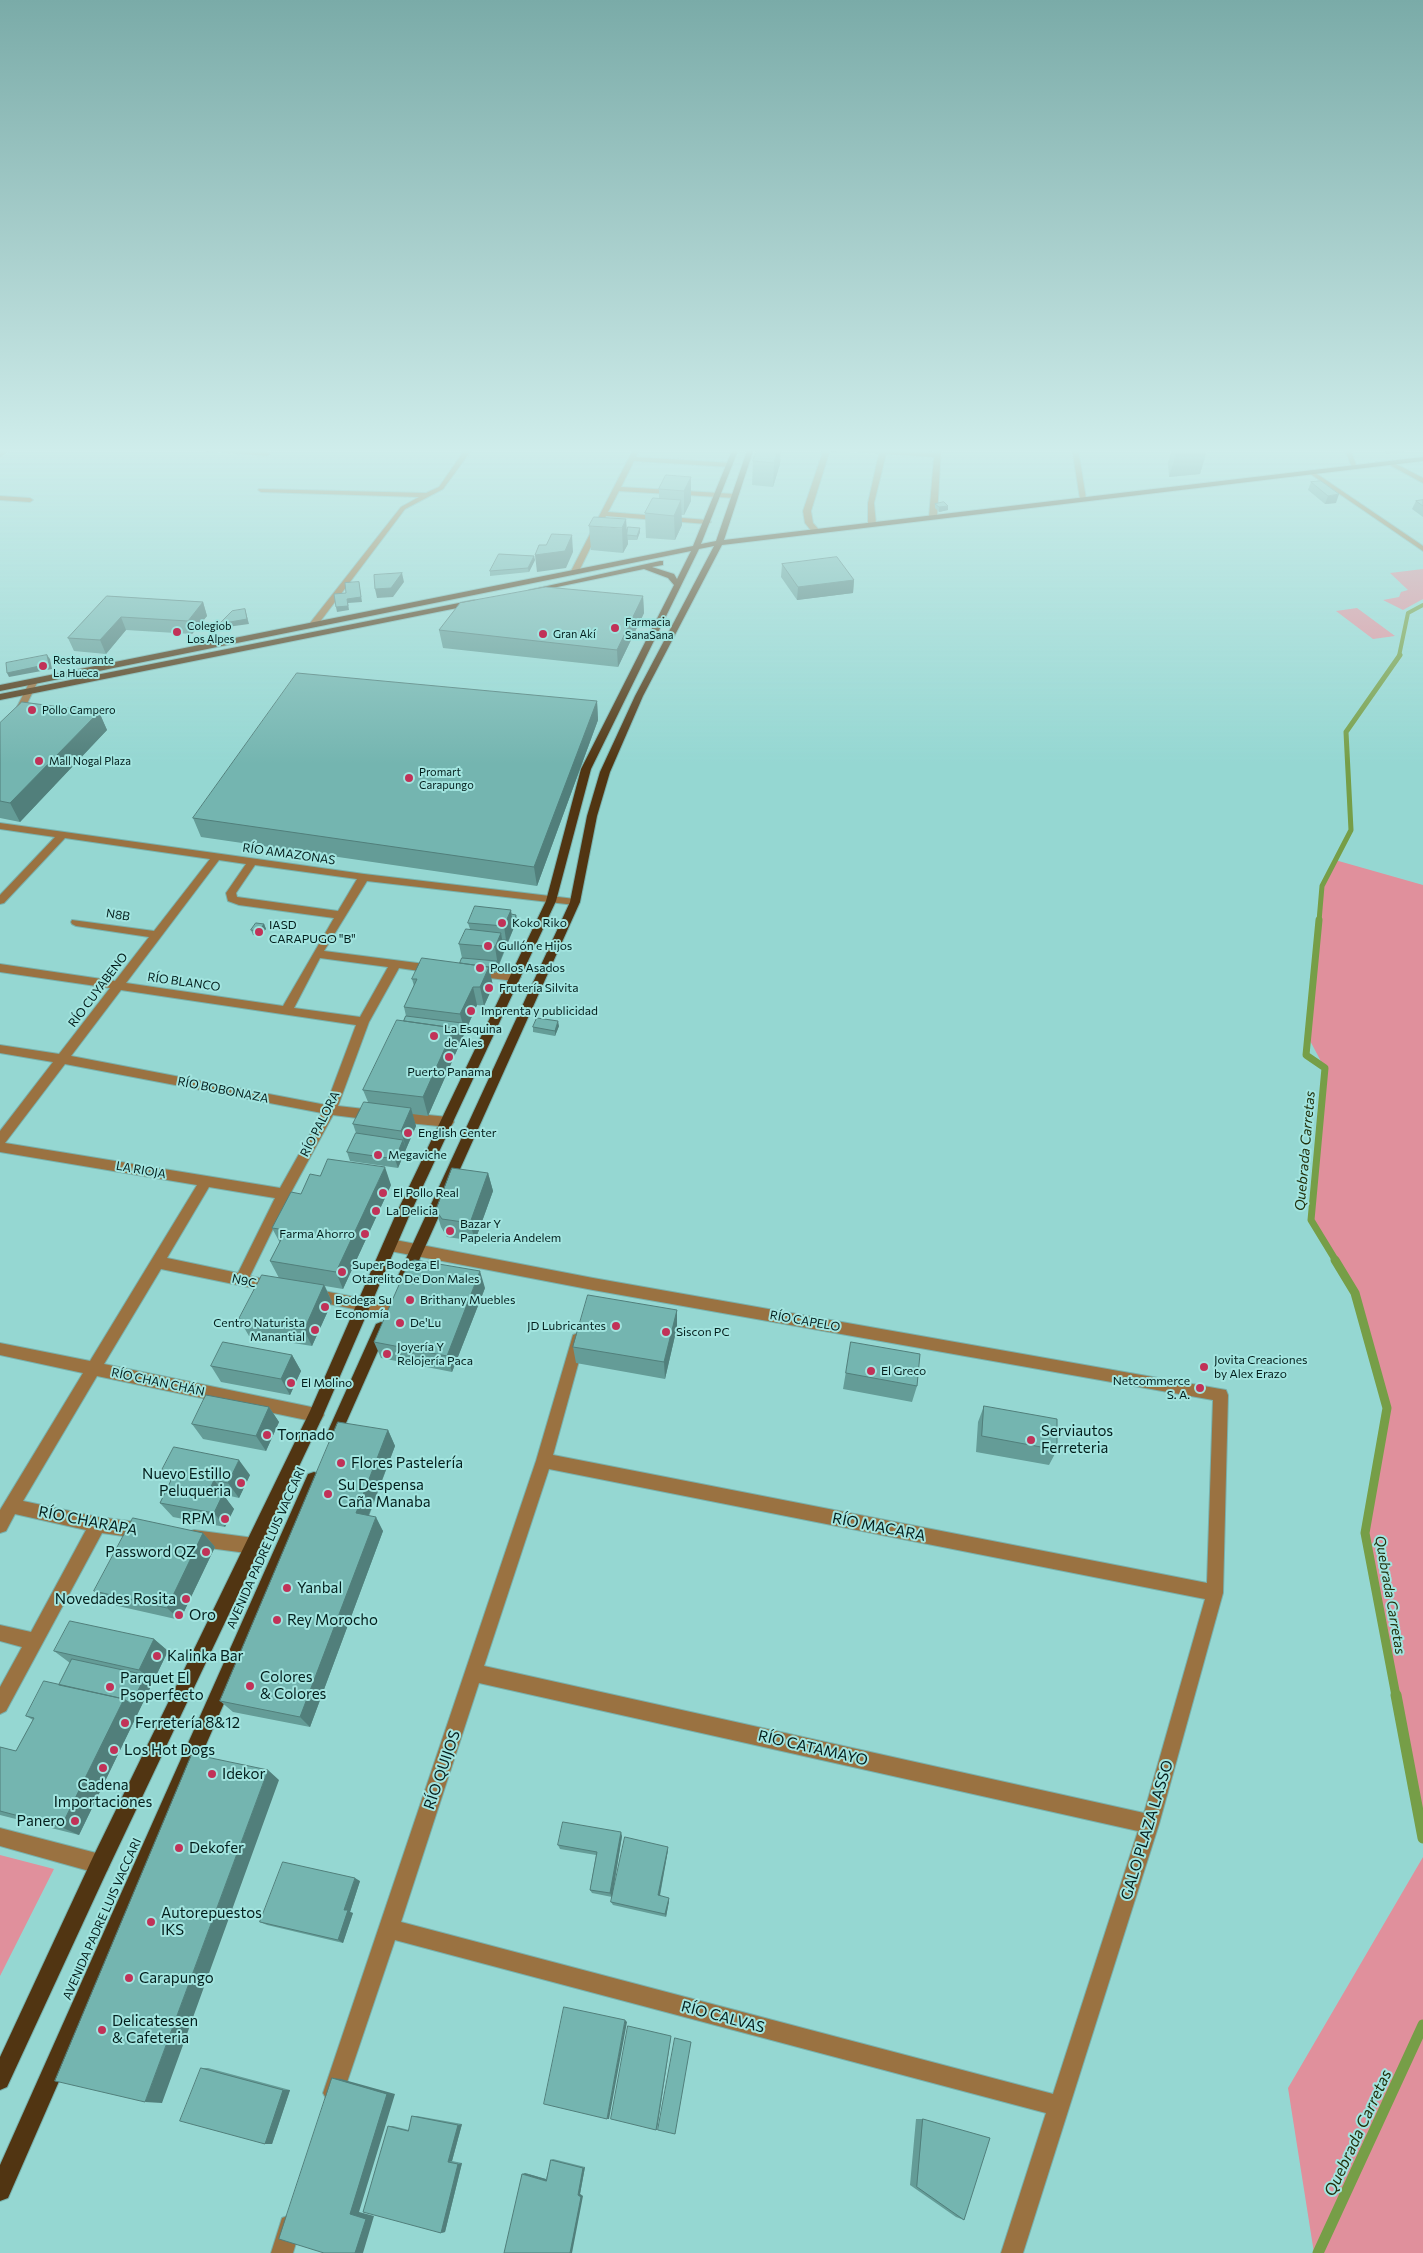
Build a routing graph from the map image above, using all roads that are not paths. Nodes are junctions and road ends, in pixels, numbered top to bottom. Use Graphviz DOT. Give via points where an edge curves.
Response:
graph roads {
  1 [pos="368,553"];
  2 [pos="583,553"];
  3 [pos="667,553"];
  4 [pos="694,553"];
  5 [pos="700,553"];
  6 [pos="713,553"];
  7 [pos="693,556"];
  8 [pos="642,567"];
  9 [pos="574,572"];
  10 [pos="678,585"];
  11 [pos="503,596"];
  12 [pos="484,600"];
  13 [pos="313,625"];
  14 [pos="34,681"];
  15 [pos="0,688"];
  16 [pos="29,692"];
  17 [pos="0,697"];
  18 [pos="0,730"];
  19 [pos="0,826"];
  20 [pos="62,835"];
  21 [pos="217,856"];
  22 [pos="253,861"];
  23 [pos="364,877"];
  24 [pos="551,900"];
  25 [pos="0,901"];
  26 [pos="574,902"];
  27 [pos="341,915"];
  28 [pos="76,922"];
  29 [pos="156,935"];
  30 [pos="317,954"];
  31 [pos="395,965"];
  32 [pos="0,968"];
  33 [pos="441,970"];
  34 [pos="460,972"];
  35 [pos="516,978"];
  36 [pos="118,986"];
  37 [pos="286,1011"];
  38 [pos="363,1022"];
  39 [pos="0,1049"];
  40 [pos="62,1059"];
  41 [pos="330,1110"];
  42 [pos="448,1122"];
  43 [pos="0,1140"];
  44 [pos="0,1147"];
  45 [pos="206,1181"];
  46 [pos="283,1194"];
  47 [pos="390,1245"];
  48 [pos="417,1250"];
  49 [pos="157,1262"];
  50 [pos="241,1280"];
  51 [pos="593,1284"];
  52 [pos="588,1302"];
  53 [pos="364,1305"];
  54 [pos="389,1310"];
  55 [pos="584,1320"];
  56 [pos="0,1349"];
  57 [pos="93,1369"];
  58 [pos="1221,1395"];
  59 [pos="316,1415"];
  60 [pos="544,1461"];
  61 [pos="12,1506"];
  62 [pos="0,1525"];
  63 [pos="98,1525"];
  64 [pos="156,1533"];
  65 [pos="176,1536"];
  66 [pos="254,1546"];
  67 [pos="1215,1593"];
  68 [pos="0,1633"];
  69 [pos="35,1641"];
  70 [pos="475,1673"];
  71 [pos="0,1705"];
  72 [pos="1150,1824"];
  73 [pos="0,1837"];
  74 [pos="100,1864"];
  75 [pos="388,1928"];
  76 [pos="0,2080"];
  77 [pos="1059,2106"];
  78 [pos="327,2114"];
  79 [pos="0,2190"];
  80 [pos="297,2206"];
  81 [pos="282,2253"];
  82 [pos="1012,2253"];
  1 -- 13 [label="street"];
  2 -- 9 [label="street"];
  3 -- 9 [label="main road"];
  4 -- 7 [label="main road, AVENIDA PADRE LUIS VACCARI"];
  5 -- 7 [label="main road"];
  6 -- 26 [label="main road, AVENIDA PADRE LUIS VACCARI" via="639,696 606,772 592,816"];
  7 -- 8 [label="main road"];
  7 -- 10 [label="main road, AVENIDA PADRE LUIS VACCARI"];
  8 -- 10 [label="main road" via="665,573"];
  8 -- 11 [label="main road"];
  9 -- 13 [label="main road"];
  10 -- 24 [label="main road, AVENIDA PADRE LUIS VACCARI" via="586,769"];
  12 -- 16 [label="main road"];
  13 -- 14 [label="main road"];
  14 -- 15 [label="main road"];
  14 -- 16 [label="street"];
  16 -- 17 [label="main road"];
  16 -- 18 [label="street" via="20,710"];
  19 -- 20 [label="street, RÍO AMAZONAS"];
  20 -- 21 [label="street, RÍO AMAZONAS"];
  20 -- 25 [label="street"];
  21 -- 22 [label="street, RÍO AMAZONAS"];
  21 -- 29 [label="street, RÍO CUYABENO"];
  22 -- 23 [label="street, RÍO AMAZONAS"];
  22 -- 27 [label="street" via="231,893 232,899"];
  23 -- 24 [label="street, RÍO AMAZONAS"];
  23 -- 27 [label="street"];
  24 -- 26 [label="street, RÍO AMAZONAS"];
  24 -- 35 [label="main road, AVENIDA PADRE LUIS VACCARI"];
  26 -- 48 [label="main road, AVENIDA PADRE LUIS VACCARI"];
  27 -- 30 [label="street"];
  28 -- 29 [label="street, N8B"];
  29 -- 36 [label="street, RÍO CUYABENO"];
  30 -- 31 [label="street"];
  30 -- 37 [label="street"];
  31 -- 33 [label="street"];
  31 -- 38 [label="street, RÍO PALORA"];
  32 -- 36 [label="street, RÍO BLANCO"];
  34 -- 35 [label="street"];
  35 -- 42 [label="main road, AVENIDA PADRE LUIS VACCARI"];
  36 -- 37 [label="street, RÍO BLANCO"];
  36 -- 40 [label="street, RÍO CUYABENO"];
  37 -- 38 [label="street, RÍO BLANCO"];
  38 -- 41 [label="street, RÍO PALORA"];
  39 -- 40 [label="street, RÍO BOBONAZA"];
  40 -- 41 [label="street, RÍO BOBONAZA"];
  40 -- 43 [label="street, RÍO CUYABENO"];
  41 -- 42 [label="street, RÍO BOBONAZA"];
  41 -- 46 [label="street, RÍO PALORA"];
  42 -- 47 [label="main road, AVENIDA PADRE LUIS VACCARI"];
  44 -- 45 [label="street, LA RIOJA"];
  45 -- 46 [label="street, LA RIOJA"];
  45 -- 49 [label="street"];
  46 -- 50 [label="street, RÍO PALORA"];
  47 -- 48 [label="street, RÍO CAPELO"];
  47 -- 53 [label="main road, AVENIDA PADRE LUIS VACCARI"];
  48 -- 51 [label="street, RÍO CAPELO"];
  48 -- 54 [label="main road, AVENIDA PADRE LUIS VACCARI"];
  49 -- 50 [label="street, N9C"];
  49 -- 57 [label="street"];
  50 -- 53 [label="street, N9C"];
  51 -- 52 [label="street"];
  51 -- 58 [label="street, RÍO CAPELO"];
  53 -- 54 [label="street, N9C"];
  53 -- 59 [label="main road, AVENIDA PADRE LUIS VACCARI"];
  54 -- 79 [label="main road, AVENIDA PADRE LUIS VACCARI"];
  55 -- 60 [label="street, RÍO QUIJOS"];
  56 -- 57 [label="street, RÍO CHAN CHÁN"];
  57 -- 59 [label="street, RÍO CHAN CHÁN"];
  57 -- 61 [label="street"];
  58 -- 67 [label="street, GALO PLAZA LASSO"];
  59 -- 66 [label="main road, AVENIDA PADRE LUIS VACCARI"];
  60 -- 67 [label="street, RÍO MACARA"];
  60 -- 70 [label="street, RÍO QUIJOS"];
  61 -- 62 [label="street"];
  61 -- 63 [label="street, RÍO CHARAPA"];
  63 -- 64 [label="street, RÍO CHARAPA"];
  63 -- 69 [label="street"];
  65 -- 66 [label="street"];
  66 -- 74 [label="main road, AVENIDA PADRE LUIS VACCARI"];
  67 -- 72 [label="street, GALO PLAZA LASSO"];
  68 -- 69 [label="street"];
  69 -- 71 [label="street"];
  70 -- 72 [label="street, RÍO CATAMAYO"];
  70 -- 75 [label="street, RÍO QUIJOS"];
  72 -- 77 [label="street, GALO PLAZA LASSO"];
  73 -- 74 [label="street"];
  74 -- 76 [label="main road, AVENIDA PADRE LUIS VACCARI"];
  75 -- 77 [label="street, RÍO CALVAS"];
  75 -- 78 [label="street, RÍO QUIJOS"];
  77 -- 82 [label="street, GALO PLAZA LASSO"];
  80 -- 81 [label="street"];
}
